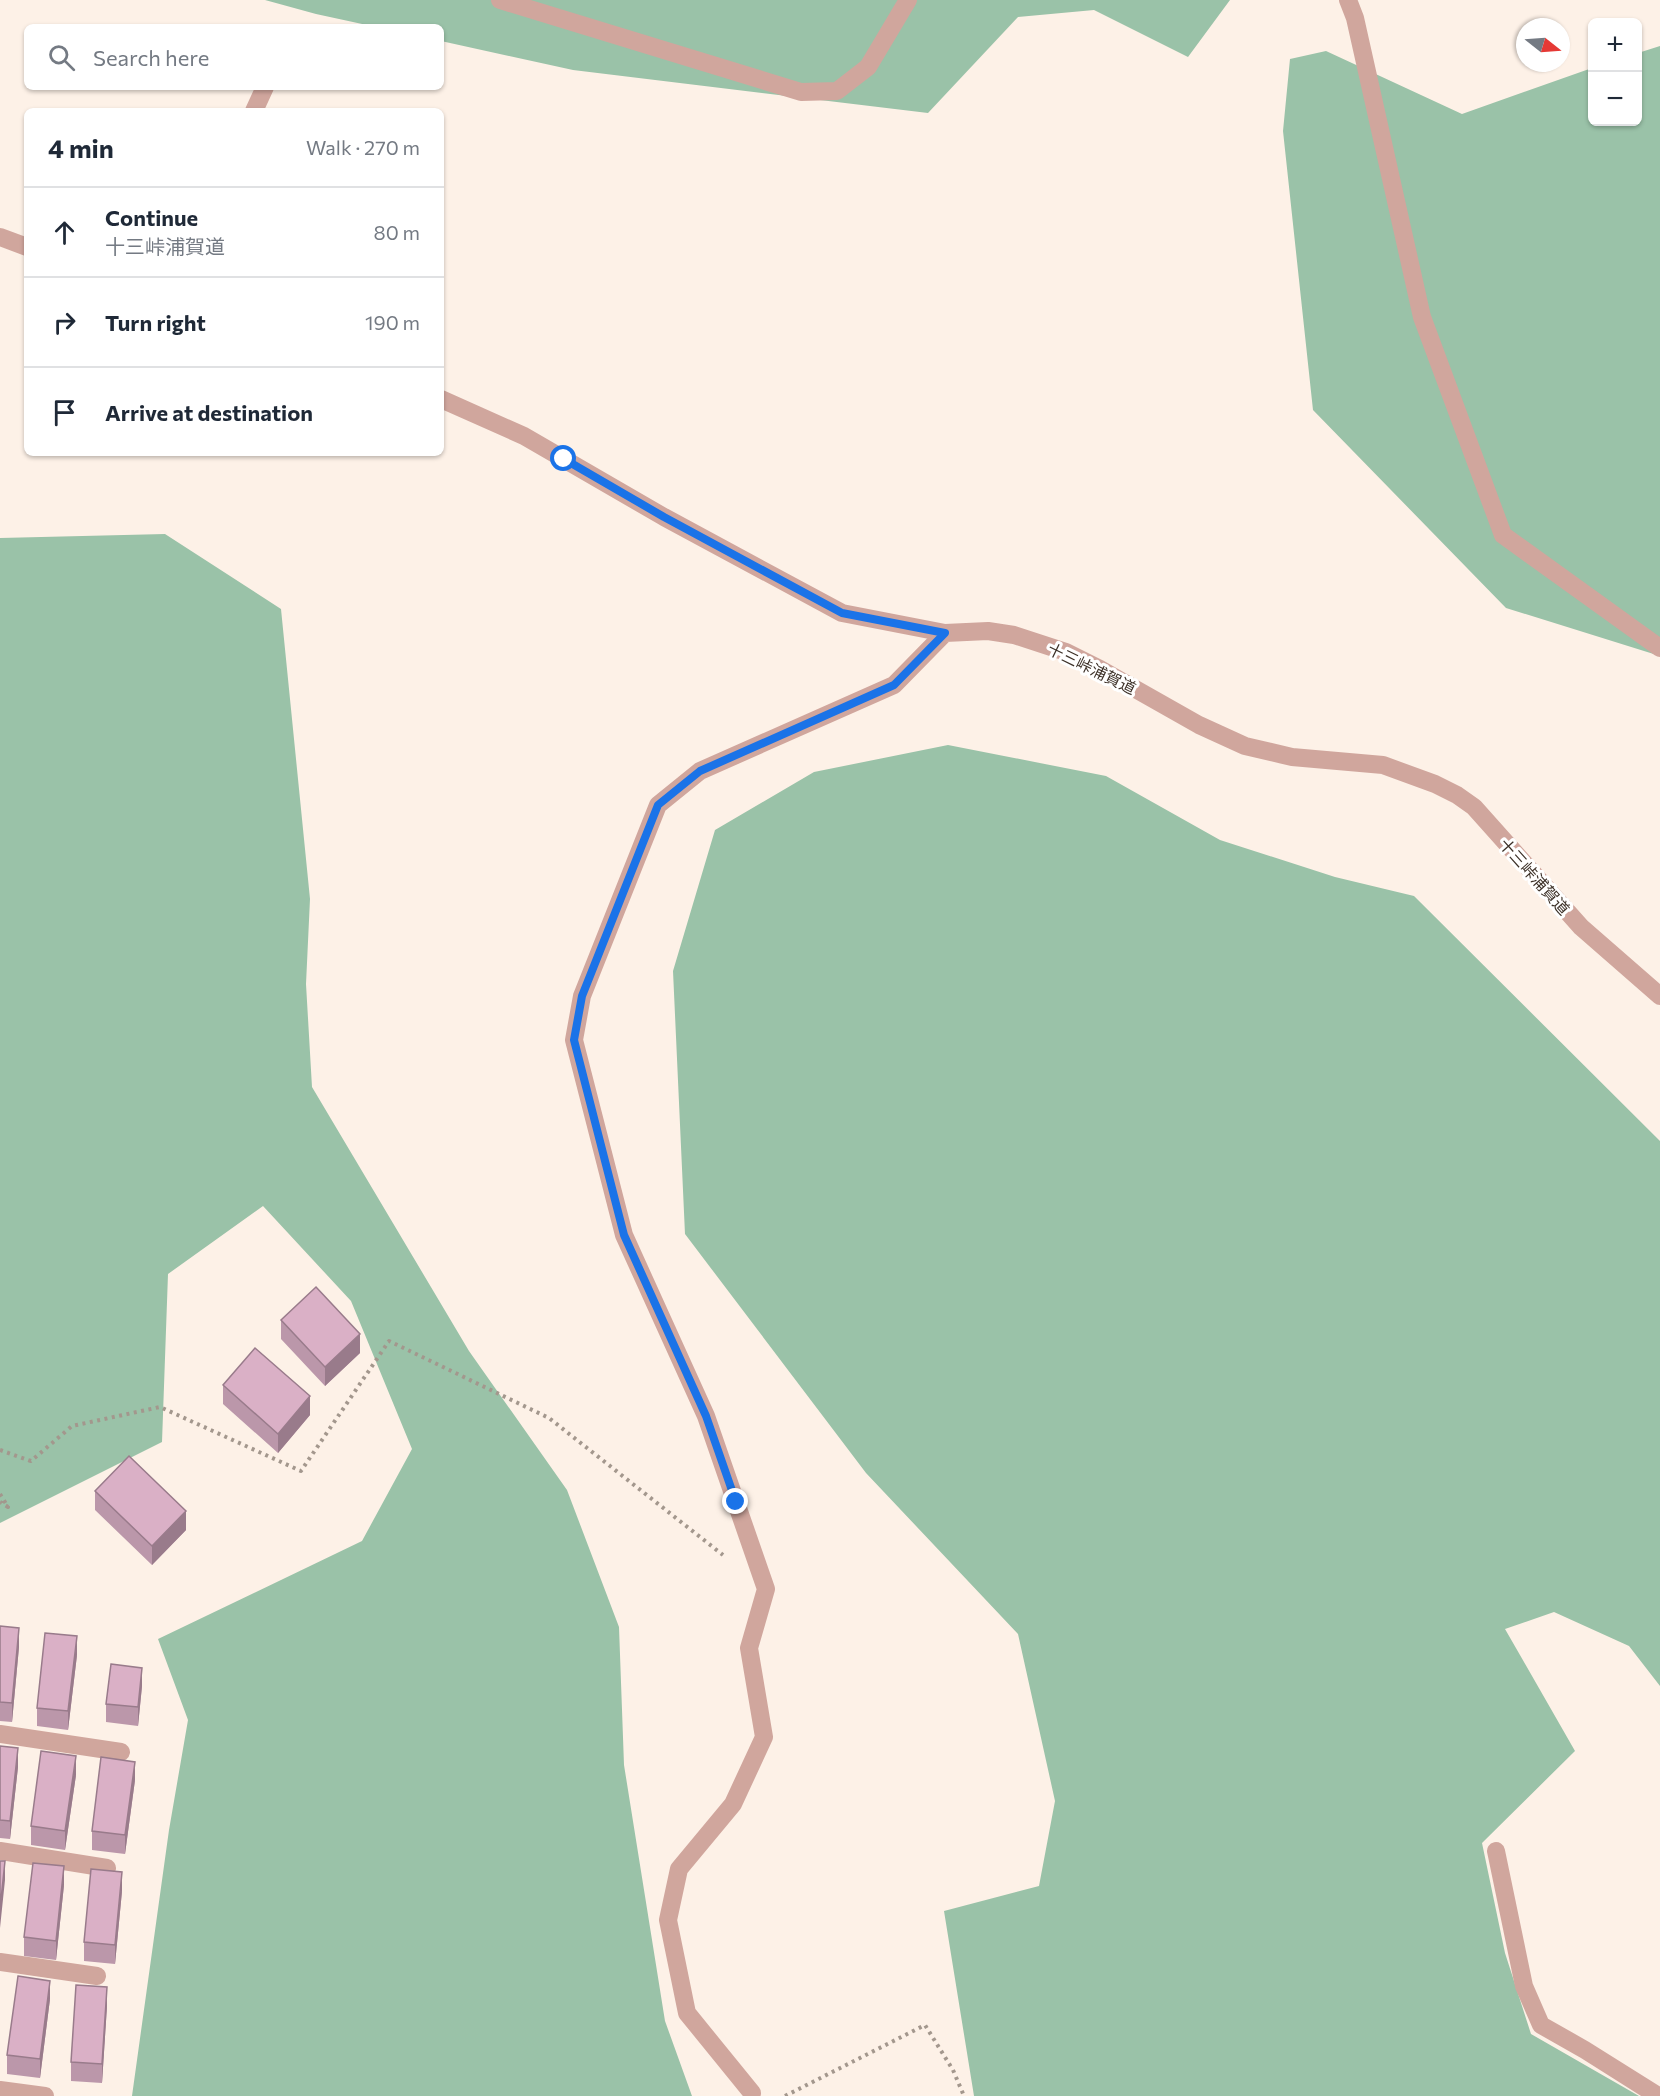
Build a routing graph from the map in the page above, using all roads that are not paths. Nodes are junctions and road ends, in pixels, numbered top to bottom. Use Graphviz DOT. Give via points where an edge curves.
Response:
graph roads {
  1 [pos="500,0"];
  2 [pos="908,0"];
  3 [pos="1348,0"];
  4 [pos="264,90"];
  5 [pos="256,108"];
  6 [pos="0,237"];
  7 [pos="24,246"];
  8 [pos="444,400"];
  9 [pos="945,633"];
  10 [pos="1660,648"];
  11 [pos="1660,996"];
  12 [pos="0,1734"];
  13 [pos="121,1752"];
  14 [pos="0,1851"];
  15 [pos="1496,1851"];
  16 [pos="107,1868"];
  17 [pos="0,1962"];
  18 [pos="97,1976"];
  19 [pos="0,2090"];
  20 [pos="752,2093"];
  21 [pos="45,2096"];
  22 [pos="1658,2096"];
  1 -- 2 [label="street" via="801,92 837,91 868,67"];
  3 -- 10 [label="street" via="1422,317 1503,535"];
  4 -- 5 [label="street"];
  6 -- 7 [label="street"];
  8 -- 9 [label="street, 十三峠浦賀道" via="524,436 842,613"];
  9 -- 11 [label="street, 十三峠浦賀道" via="1014,634 1066,652 1245,746 1292,757 1383,765 1435,783 1474,807 1581,927"];
  9 -- 20 [label="street" via="894,685 700,771 658,805 582,996 574,1040 624,1235 706,1416 766,1589 749,1648 764,1737 733,1804 679,1869 668,1920 687,2013"];
  12 -- 13 [label="street"];
  14 -- 16 [label="street"];
  15 -- 22 [label="street" via="1524,1986 1541,2025"];
  17 -- 18 [label="street"];
  19 -- 21 [label="street"];
}
